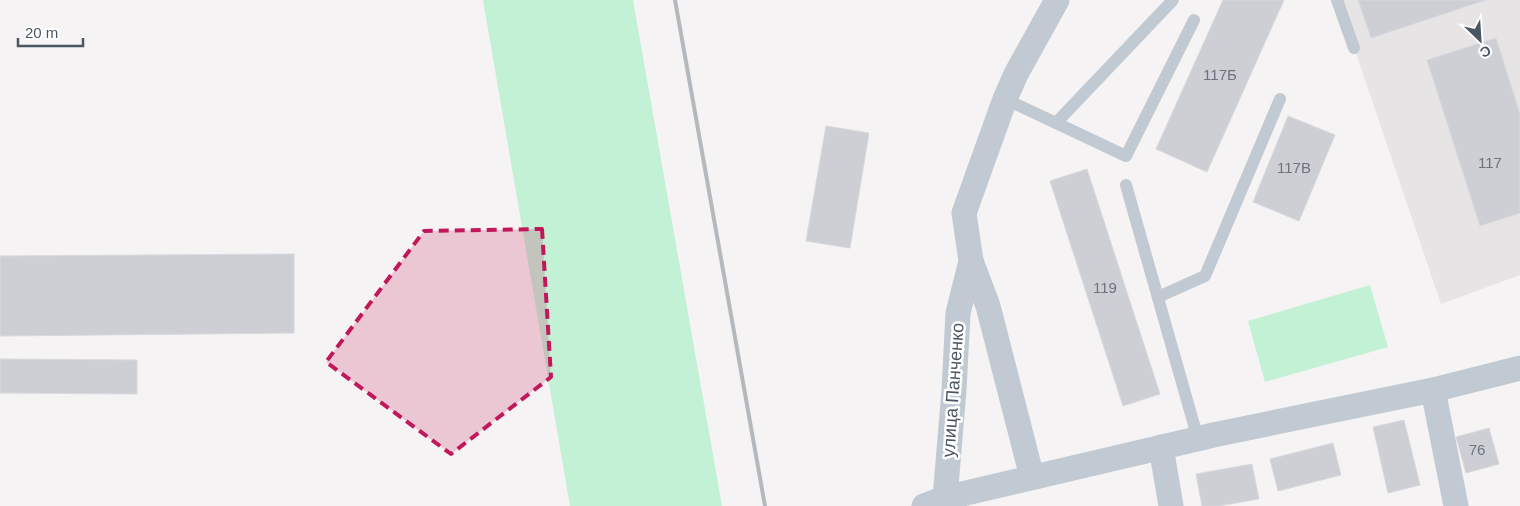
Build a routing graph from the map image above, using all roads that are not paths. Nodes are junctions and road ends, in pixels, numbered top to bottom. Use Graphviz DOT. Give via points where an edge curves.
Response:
graph roads {
  1 [pos="1057,0"];
  2 [pos="1173,0"];
  3 [pos="1337,0"];
  4 [pos="1194,20"];
  5 [pos="1354,48"];
  6 [pos="1004,99"];
  7 [pos="1280,99"];
  8 [pos="1056,123"];
  9 [pos="1126,185"];
  10 [pos="971,261"];
  11 [pos="1158,297"];
  12 [pos="1520,368"];
  13 [pos="1434,390"];
  14 [pos="1198,439"];
  15 [pos="1161,447"];
  16 [pos="1032,477"];
  17 [pos="934,502"];
  18 [pos="1171,506"];
  19 [pos="1456,506"];
  1 -- 6 [label="street"];
  2 -- 8 [label="lane"];
  3 -- 5 [label="lane"];
  4 -- 8 [label="lane" via="1126,156"];
  6 -- 8 [label="lane"];
  6 -- 10 [label="street" via="964,213"];
  7 -- 11 [label="lane" via="1205,276"];
  9 -- 11 [label="lane"];
  10 -- 16 [label="street" via="988,306"];
  10 -- 17 [label="street, улица Панченко" via="958,313 954,390"];
  11 -- 14 [label="lane"];
  12 -- 13 [label="street"];
  13 -- 14 [label="street"];
  13 -- 19 [label="street"];
  14 -- 15 [label="street"];
  15 -- 16 [label="street"];
  15 -- 18 [label="street"];
  16 -- 17 [label="street"];
}
